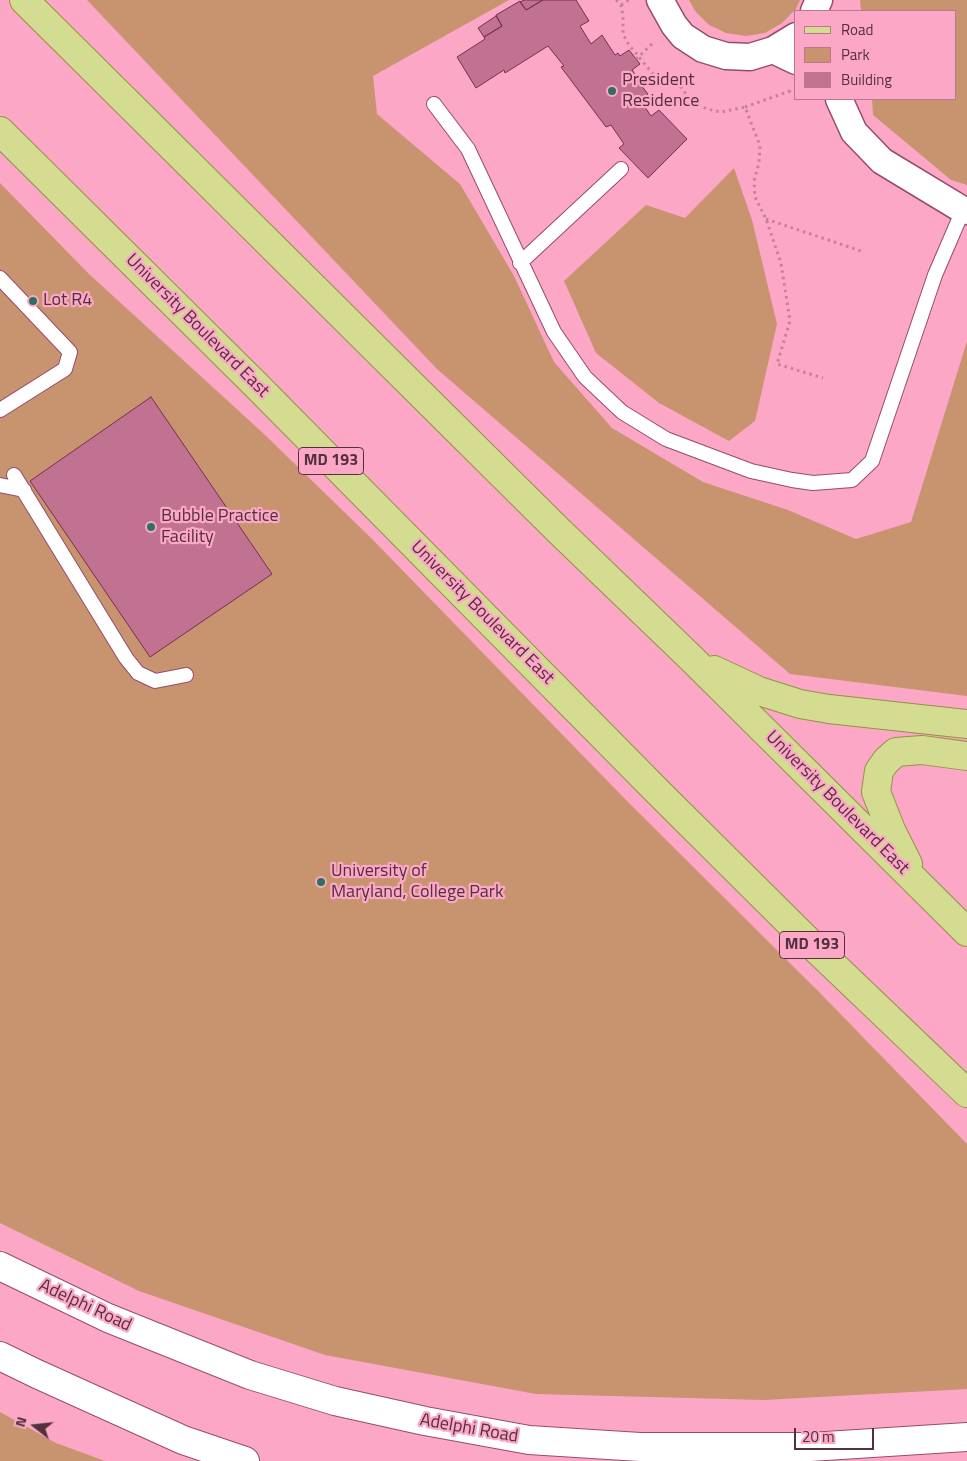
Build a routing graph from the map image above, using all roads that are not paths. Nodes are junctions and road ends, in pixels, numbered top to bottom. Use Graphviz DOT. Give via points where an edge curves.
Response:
graph roads {
  1 [pos="24,0"];
  2 [pos="660,0"];
  3 [pos="794,39"];
  4 [pos="784,56"];
  5 [pos="839,100"];
  6 [pos="434,104"];
  7 [pos="0,131"];
  8 [pos="621,169"];
  9 [pos="965,210"];
  10 [pos="520,263"];
  11 [pos="0,278"];
  12 [pos="0,410"];
  13 [pos="14,474"];
  14 [pos="0,485"];
  15 [pos="24,490"];
  16 [pos="691,658"];
  17 [pos="186,675"];
  18 [pos="967,724"];
  19 [pos="967,756"];
  20 [pos="919,886"];
  21 [pos="967,932"];
  22 [pos="967,1093"];
  23 [pos="0,1266"];
  24 [pos="0,1356"];
  25 [pos="967,1436"];
  26 [pos="785,1454"];
  27 [pos="245,1461"];
  1 -- 16 [label="main road, University Boulevard East"];
  2 -- 4 [label="street" via="683,36 703,49 726,56"];
  3 -- 4 [label="street"];
  5 -- 9 [label="street" via="854,132 882,161"];
  6 -- 10 [label="lane" via="468,149"];
  7 -- 22 [label="main road, University Boulevard East / MD 193" via="805,938"];
  8 -- 10 [label="lane"];
  9 -- 10 [label="lane" via="935,276 872,461 852,480 813,483 751,471 666,439 622,412 586,377 554,332"];
  11 -- 12 [label="lane" via="70,352 65,369"];
  13 -- 15 [label="lane"];
  14 -- 15 [label="lane"];
  15 -- 17 [label="lane" via="138,673 155,681"];
  16 -- 18 [label="main road" via="759,691 800,704"];
  16 -- 20 [label="main road, University Boulevard East"];
  19 -- 20 [label="main road" via="922,750 896,752 880,771 876,792"];
  20 -- 21 [label="main road, University Boulevard East"];
  23 -- 26 [label="main road, Adelphi Road" via="165,1342 250,1375 335,1401 529,1440"];
  24 -- 27 [label="main road" via="183,1440"];
  25 -- 26 [label="main road, Adelphi Road" via="810,1447"];
}
